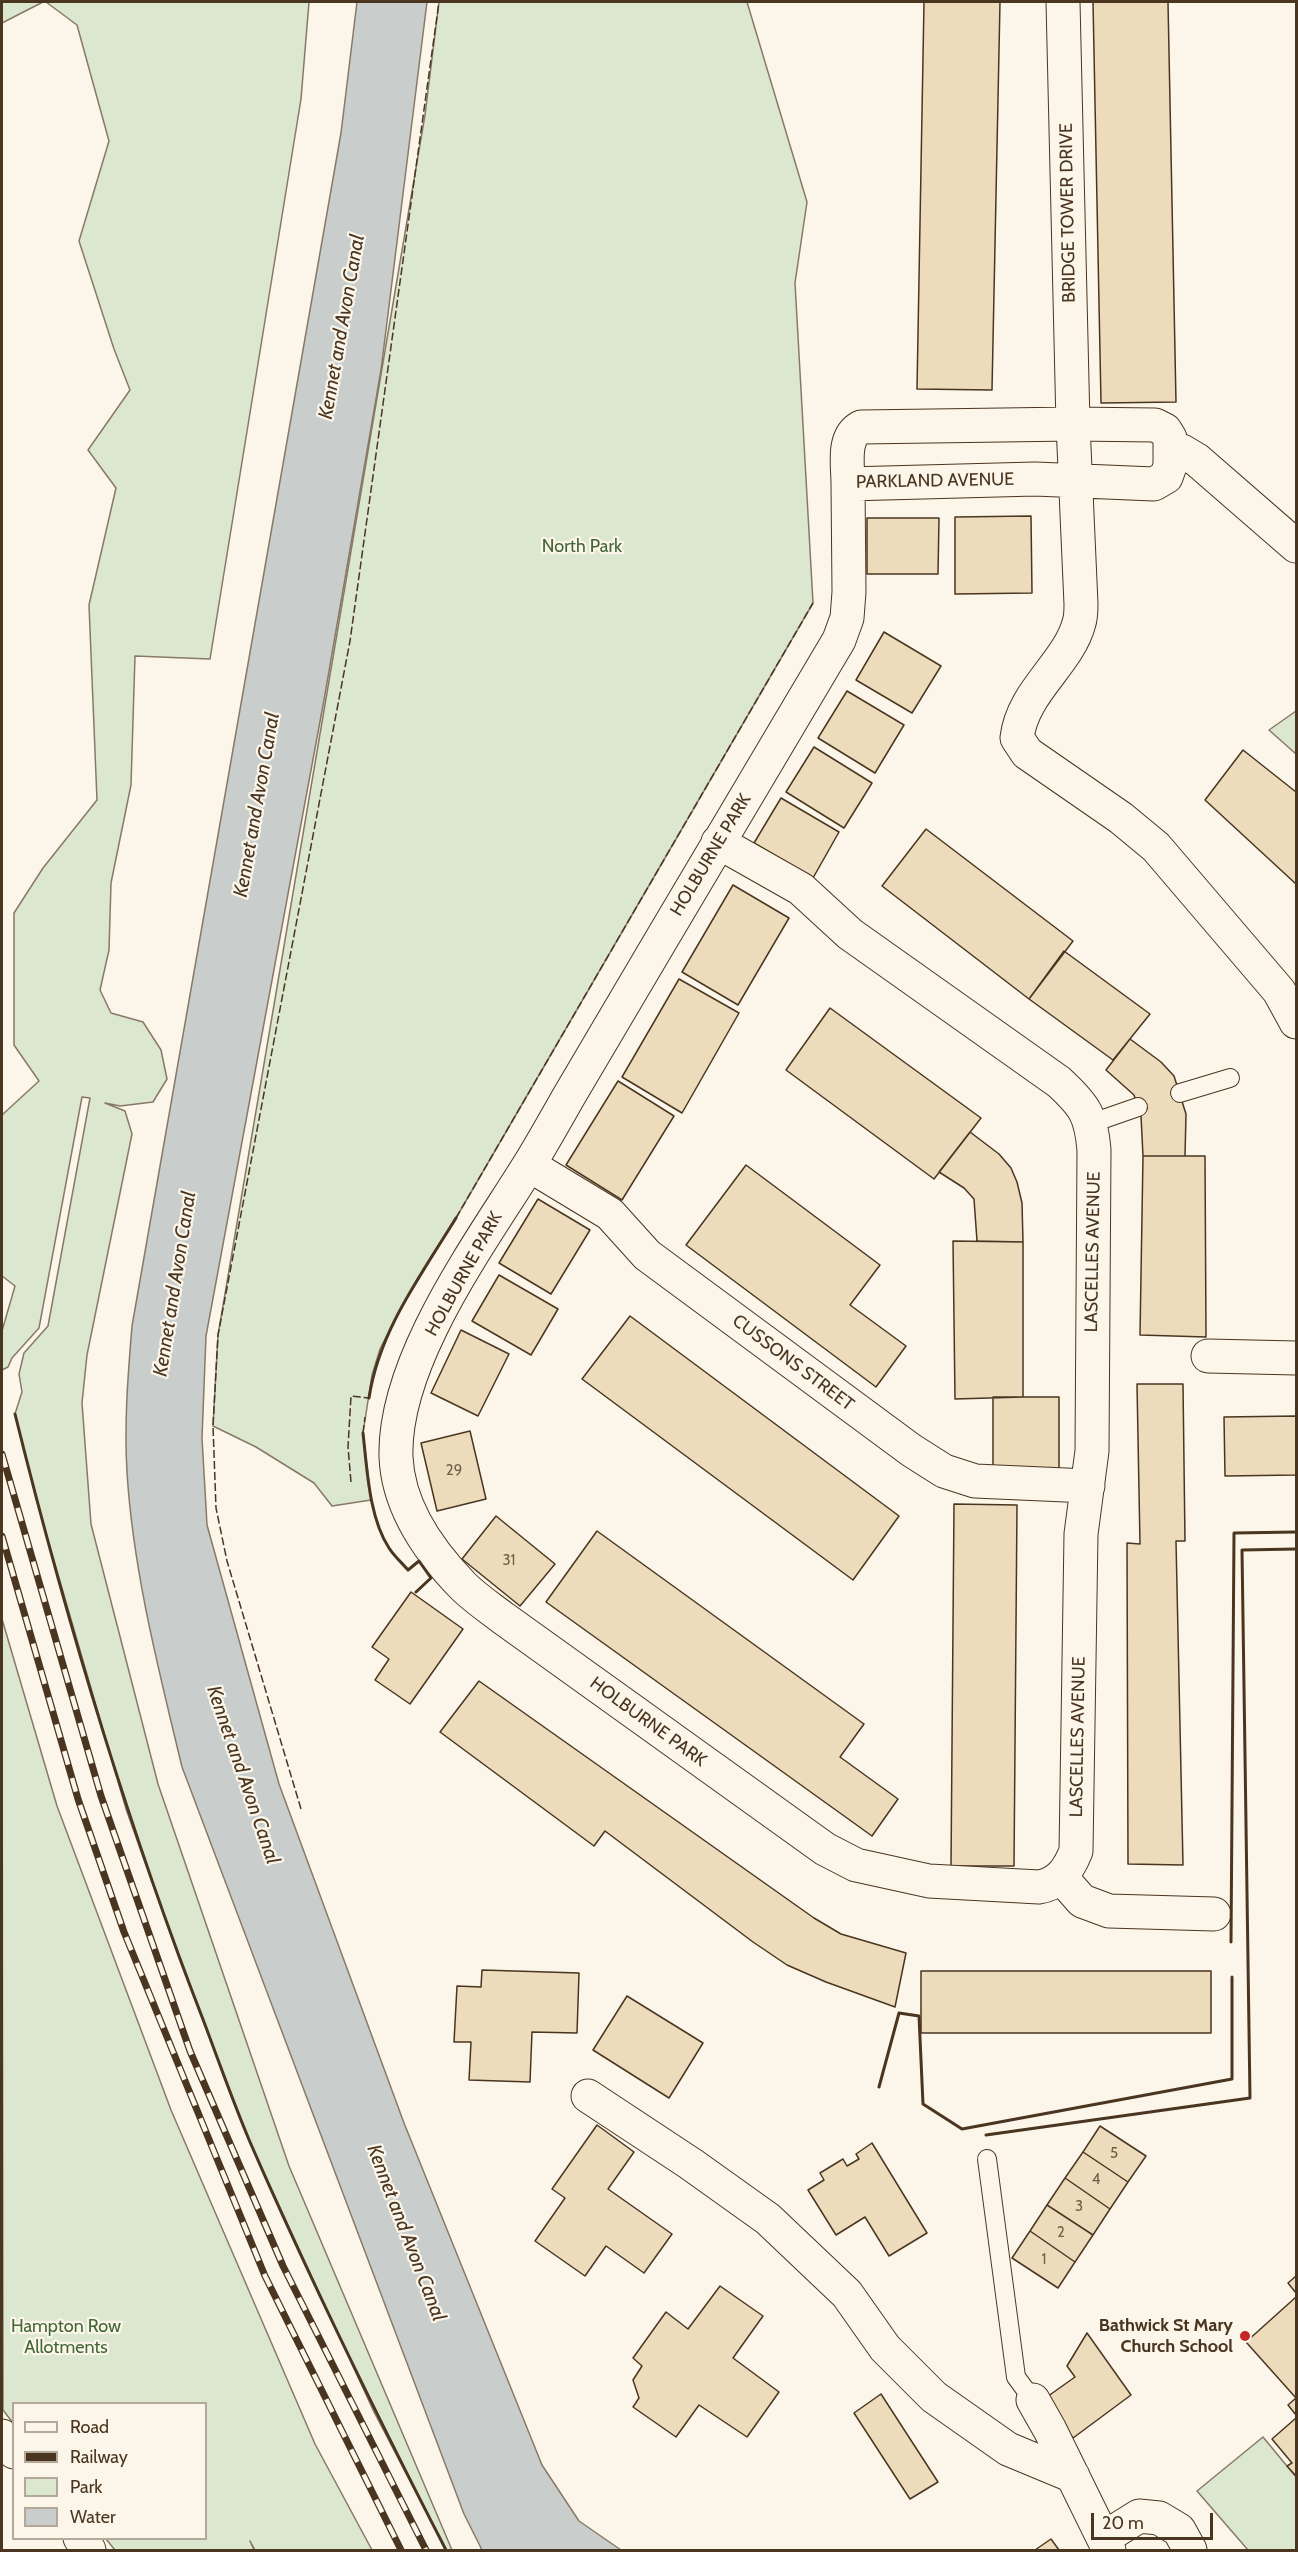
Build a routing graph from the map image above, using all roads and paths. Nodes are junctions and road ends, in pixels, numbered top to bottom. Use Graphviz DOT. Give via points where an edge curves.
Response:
graph roads {
  1 [pos="1063,2"];
  2 [pos="1073,424"];
  3 [pos="1170,451"];
  4 [pos="1077,481"];
  5 [pos="848,484"];
  6 [pos="1296,546"];
  7 [pos="718,842"];
  8 [pos="1296,1022"];
  9 [pos="1230,1078"];
  10 [pos="1180,1093"];
  11 [pos="1138,1107"];
  12 [pos="1092,1123"];
  13 [pos="529,1165"];
  14 [pos="1208,1356"];
  15 [pos="1296,1358"];
  16 [pos="1088,1486"];
  17 [pos="1069,1864"];
  18 [pos="1214,1914"];
  19 [pos="588,2096"];
  20 [pos="987,2159"];
  21 [pos="1033,2400"];
  22 [pos="2,2436"];
  23 [pos="12,2449"];
  24 [pos="1073,2476"];
  25 [pos="1107,2544"];
  26 [pos="1190,2550"];
  1 -- 2 [label="street, BRIDGE TOWER DRIVE"];
  2 -- 3 [label="street, PARKLAND AVENUE" via="1155,425 1170,438"];
  2 -- 4 [label="street, BRIDGE TOWER DRIVE"];
  2 -- 5 [label="street, PARKLAND AVENUE" via="861,427 849,438"];
  3 -- 4 [label="street, PARKLAND AVENUE" via="1166,477 1154,484"];
  3 -- 6 [label="street" via="1182,451 1197,460"];
  4 -- 5 [label="street, PARKLAND AVENUE"];
  4 -- 8 [label="street, BRIDGE TOWER DRIVE" via="1082,604 1079,624 1019,720 1017,738 1027,753 1156,847 1279,991"];
  5 -- 7 [label="street, HOLBURNE PARK" via="847,618 839,640"];
  7 -- 12 [label="street, LASCELLES AVENUE" via="801,889 850,934 1059,1082 1076,1098"];
  7 -- 13 [label="street, HOLBURNE PARK"];
  9 -- 10 [label="lane"];
  11 -- 12 [label="lane"];
  12 -- 16 [label="street, LASCELLES AVENUE" via="1092,1440"];
  13 -- 16 [label="street, CUSSONS STREET" via="610,1214 647,1255 944,1471 975,1481"];
  13 -- 17 [label="street, HOLBURNE PARK" via="436,1319 401,1407 396,1457 403,1496 425,1540 464,1587 503,1618 825,1849 856,1865 929,1881 1039,1887 1051,1885"];
  14 -- 15 [label="street"];
  16 -- 17 [label="street, LASCELLES AVENUE" via="1081,1534"];
  17 -- 18 [label="street" via="1082,1901 1109,1911"];
  19 -- 24 [label="street" via="768,2220 847,2294 885,2348 934,2397 1008,2449"];
  20 -- 21 [label="lane" via="1016,2377"];
  21 -- 24 [label="street"];
  22 -- 23 [label="street"];
  24 -- 25 [label="street"];
  25 -- 26 [label="street" via="1140,2516 1160,2518 1179,2530"];
}
